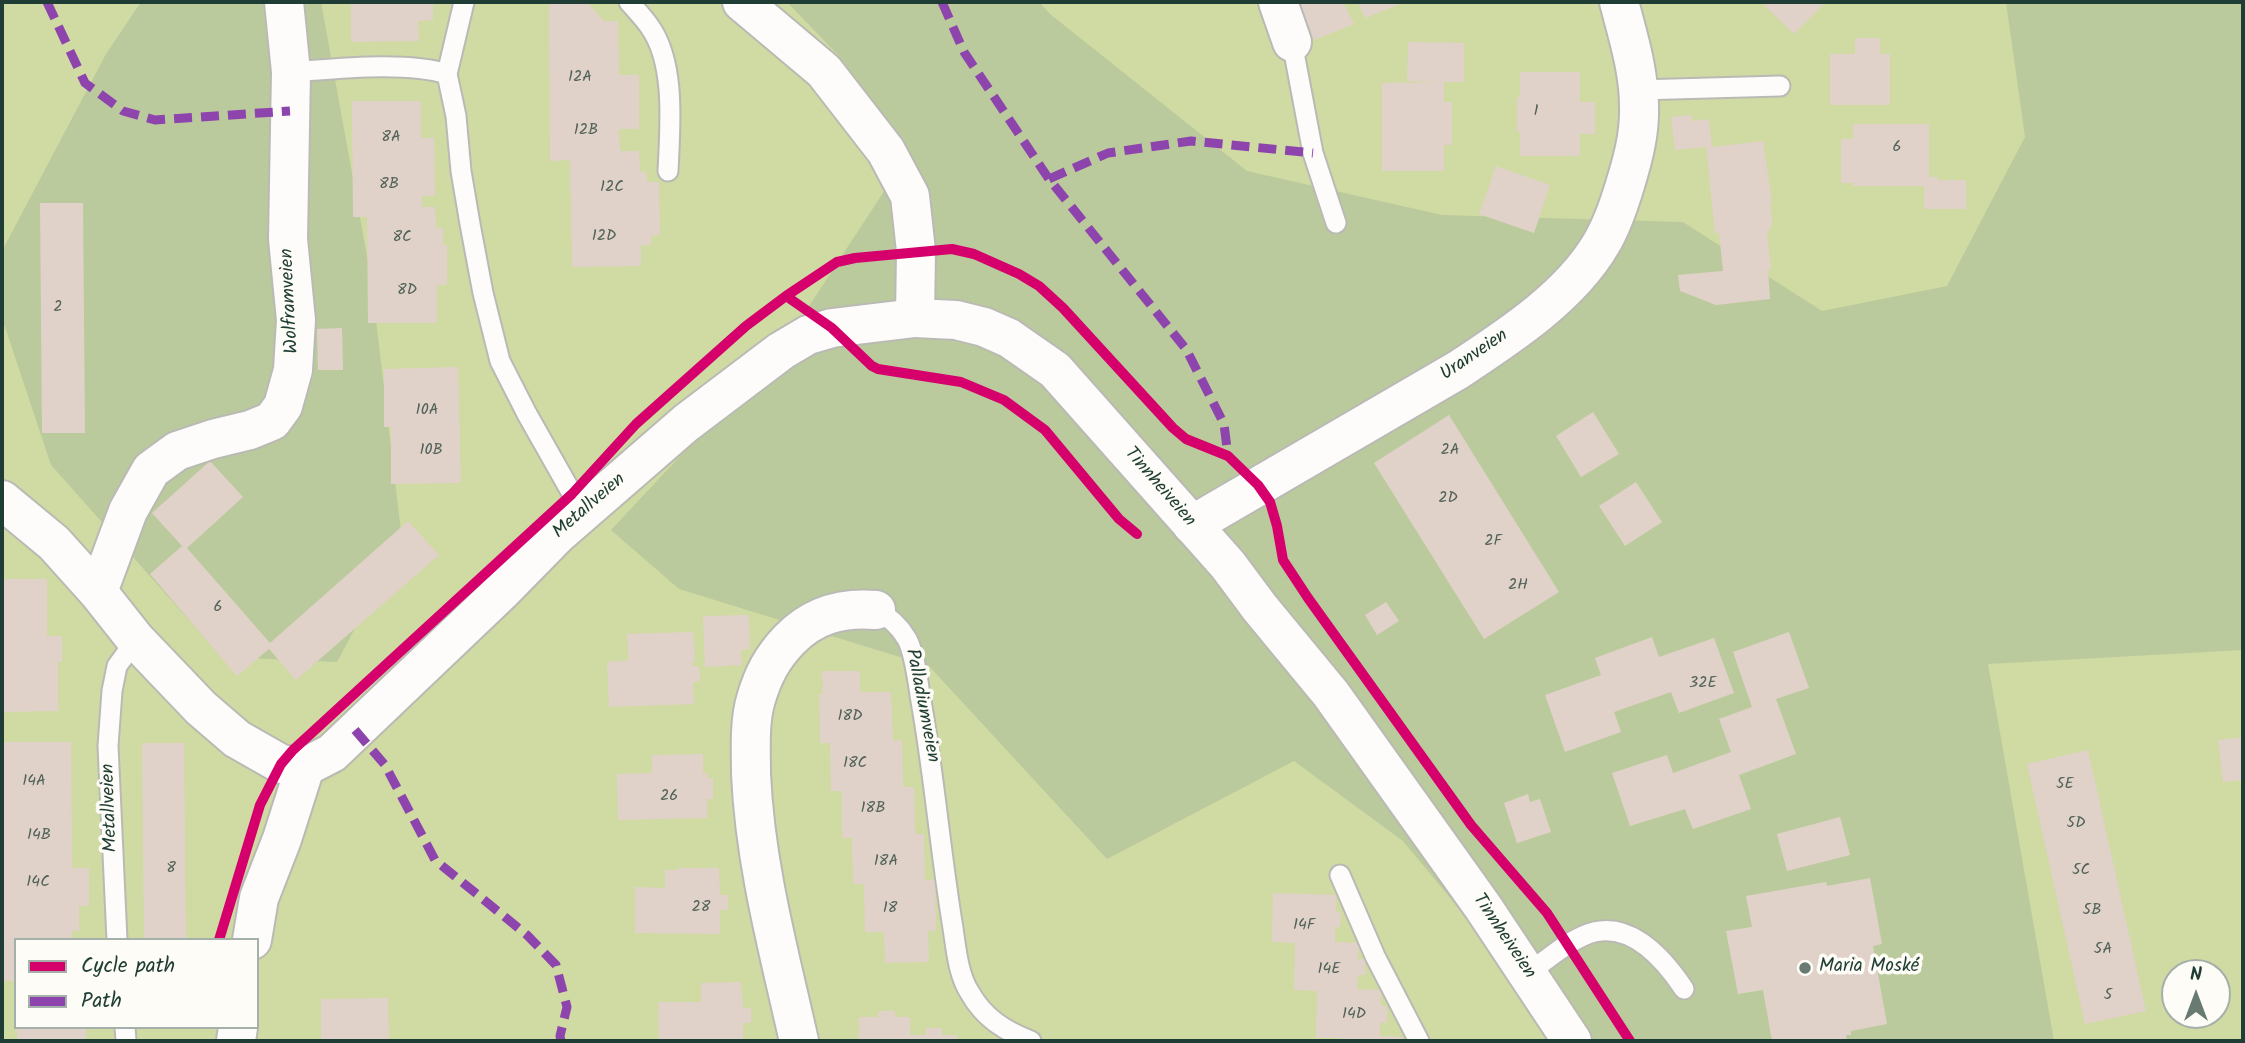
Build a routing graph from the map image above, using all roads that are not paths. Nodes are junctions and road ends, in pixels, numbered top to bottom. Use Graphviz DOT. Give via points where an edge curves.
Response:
graph roads {
  1 [pos="284,2"];
  2 [pos="464,2"];
  3 [pos="629,2"];
  4 [pos="742,2"];
  5 [pos="1278,2"];
  6 [pos="1619,2"];
  7 [pos="1293,43"];
  8 [pos="291,72"];
  9 [pos="447,74"];
  10 [pos="1780,86"];
  11 [pos="1638,90"];
  12 [pos="668,170"];
  13 [pos="1336,223"];
  14 [pos="915,318"];
  15 [pos="2,500"];
  16 [pos="583,513"];
  17 [pos="1192,525"];
  18 [pos="98,592"];
  19 [pos="876,610"];
  20 [pos="136,640"];
  21 [pos="305,766"];
  22 [pos="1340,875"];
  23 [pos="117,938"];
  24 [pos="252,938"];
  25 [pos="1529,973"];
  26 [pos="1684,989"];
  27 [pos="799,1041"];
  28 [pos="1031,1041"];
  29 [pos="1419,1041"];
  30 [pos="1572,1041"];
  1 -- 8 [label="street, Wolframveien"];
  2 -- 9 [label="lane"];
  3 -- 12 [label="lane" via="652,28 664,57 669,93"];
  4 -- 14 [label="street" via="824,71 886,151 910,196 916,251"];
  5 -- 7 [label="street"];
  6 -- 11 [label="street, Uranveien"];
  7 -- 13 [label="lane" via="1313,153"];
  8 -- 9 [label="lane" via="428,68"];
  8 -- 18 [label="street, Wolframveien" via="288,239 296,320 293,370 283,406 272,421 177,451 151,470 128,511"];
  9 -- 16 [label="lane" via="472,235 500,362"];
  10 -- 11 [label="lane"];
  11 -- 17 [label="street, Uranveien" via="1634,153 1616,214 1589,263 1563,292 1458,370"];
  14 -- 16 [label="street, Metallveien" via="808,334 686,423"];
  14 -- 17 [label="street, Tinnheiveien" via="985,327 1055,370"];
  15 -- 18 [label="street" via="54,543"];
  16 -- 21 [label="street, Metallveien" via="332,753"];
  17 -- 25 [label="street, Tinnheiveien" via="1331,694"];
  18 -- 20 [label="street"];
  19 -- 27 [label="street, Palladiumveien" via="853,608 826,614 799,629 772,658 755,701 752,803 759,863"];
  19 -- 28 [label="lane, Palladiumveien" via="887,615 907,639 916,671 958,963 969,992 988,1018"];
  20 -- 21 [label="street" via="237,739 281,764"];
  20 -- 23 [label="lane, Metallveien" via="117,666 108,746"];
  21 -- 24 [label="street" via="259,898"];
  22 -- 29 [label="lane"];
  25 -- 26 [label="lane" via="1567,944 1608,929 1632,937 1657,954"];
  25 -- 30 [label="street, Tinnheiveien"];
}
